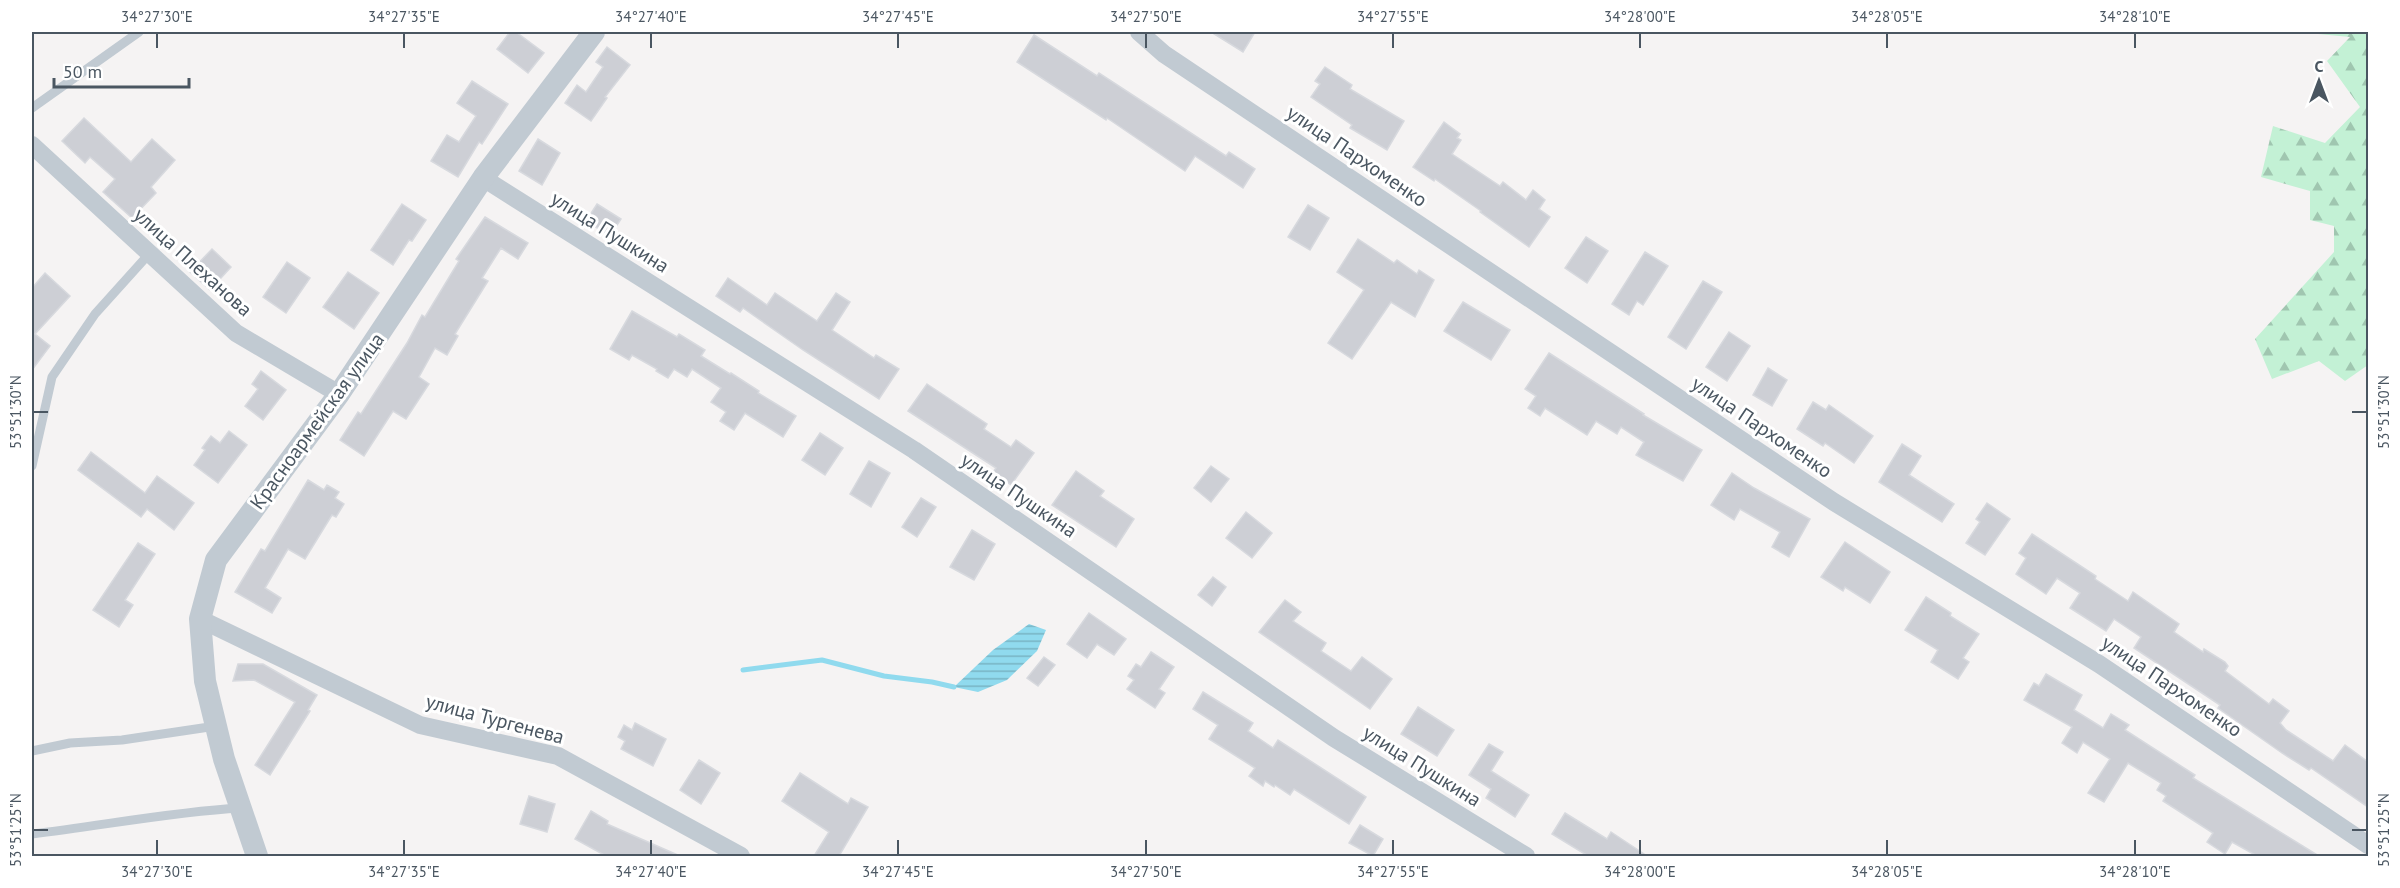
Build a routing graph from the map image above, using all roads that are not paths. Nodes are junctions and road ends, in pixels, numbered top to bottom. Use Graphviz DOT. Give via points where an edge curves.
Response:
graph roads {
  1 [pos="139,32"];
  2 [pos="594,32"];
  3 [pos="1139,32"];
  4 [pos="32,108"];
  5 [pos="32,145"];
  6 [pos="483,178"];
  7 [pos="149,254"];
  8 [pos="339,394"];
  9 [pos="41,429"];
  10 [pos="32,435"];
  11 [pos="32,466"];
  12 [pos="200,619"];
  13 [pos="216,726"];
  14 [pos="32,751"];
  15 [pos="240,808"];
  16 [pos="32,834"];
  17 [pos="2368,845"];
  18 [pos="257,856"];
  19 [pos="741,856"];
  20 [pos="1526,856"];
  1 -- 4 [label="lane"];
  2 -- 6 [label="street, Красноармейская улица"];
  3 -- 17 [label="street, улица Пархоменко" via="1164,54 1834,502 2099,664"];
  5 -- 7 [label="street, улица Плеханова"];
  6 -- 8 [label="street, Красноармейская улица"];
  6 -- 20 [label="street, улица Пушкина" via="914,450 1334,738"];
  7 -- 8 [label="street, улица Плеханова" via="236,333"];
  7 -- 9 [label="lane" via="95,314 52,377"];
  8 -- 12 [label="street, Красноармейская улица" via="216,560"];
  9 -- 10 [label="lane"];
  9 -- 11 [label="lane"];
  12 -- 13 [label="street, Красноармейская улица" via="206,681"];
  12 -- 19 [label="street, улица Тургенева" via="420,725 558,756"];
  13 -- 14 [label="lane"];
  13 -- 15 [label="street, Красноармейская улица"];
  15 -- 16 [label="lane" via="197,810"];
  15 -- 18 [label="street, Красноармейская улица"];
}
